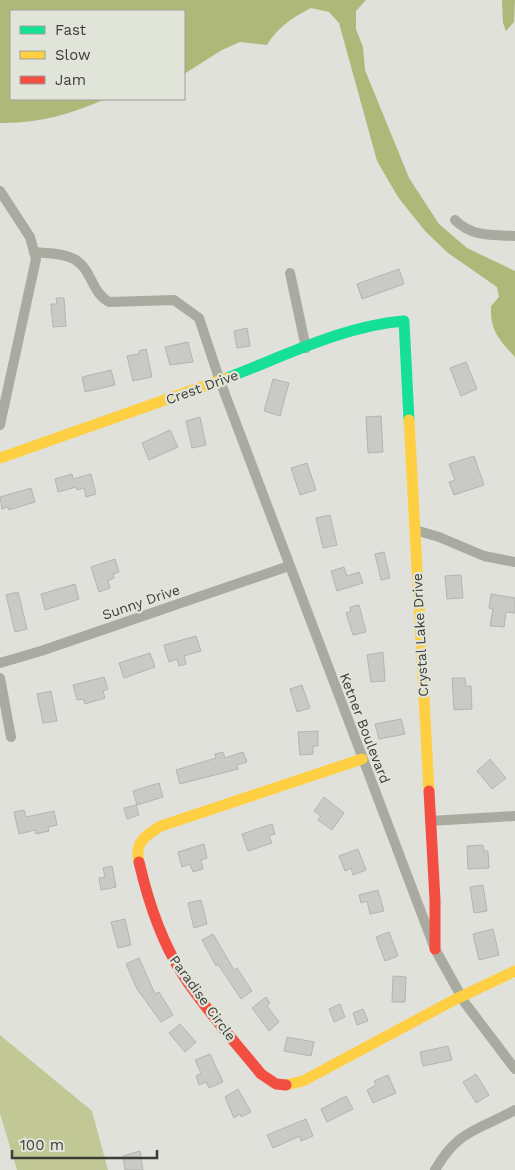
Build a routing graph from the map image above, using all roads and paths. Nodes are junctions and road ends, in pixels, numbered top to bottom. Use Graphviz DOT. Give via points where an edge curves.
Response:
graph roads {
  1 [pos="0,191"];
  2 [pos="455,220"];
  3 [pos="515,236"];
  4 [pos="34,252"];
  5 [pos="290,273"];
  6 [pos="404,321"];
  7 [pos="306,348"];
  8 [pos="220,380"];
  9 [pos="0,425"];
  10 [pos="0,458"];
  11 [pos="415,530"];
  12 [pos="515,562"];
  13 [pos="289,566"];
  14 [pos="0,663"];
  15 [pos="0,678"];
  16 [pos="11,737"];
  17 [pos="362,759"];
  18 [pos="515,816"];
  19 [pos="430,821"];
  20 [pos="435,949"];
  21 [pos="515,971"];
  22 [pos="461,996"];
  23 [pos="515,1069"];
  24 [pos="515,1110"];
  25 [pos="435,1170"];
  1 -- 4 [label="street" via="30,237"];
  2 -- 3 [label="street" via="474,233"];
  4 -- 8 [label="street, Ketner Boulevard" via="77,260 100,297 109,302 174,300 199,318"];
  4 -- 9 [label="street" via="36,258"];
  5 -- 7 [label="street"];
  6 -- 7 [label="street, Crest Drive" via="378,323"];
  6 -- 11 [label="street, Crystal Lake Drive"];
  7 -- 8 [label="street, Crest Drive"];
  8 -- 10 [label="street, Crest Drive"];
  8 -- 13 [label="street, Ketner Boulevard"];
  11 -- 12 [label="street" via="484,556"];
  11 -- 19 [label="street, Crystal Lake Drive"];
  13 -- 14 [label="street, Sunny Drive" via="41,652"];
  13 -- 17 [label="street, Ketner Boulevard"];
  15 -- 16 [label="street"];
  17 -- 20 [label="street, Ketner Boulevard"];
  17 -- 22 [label="street, Paradise Circle" via="161,826 144,836 139,844 139,865 159,928 173,959 198,996 261,1074 277,1086 303,1081"];
  18 -- 19 [label="street"];
  19 -- 20 [label="street, Crystal Lake Drive"];
  20 -- 22 [label="street, Ketner Boulevard"];
  21 -- 22 [label="street, Paradise Circle"];
  22 -- 23 [label="street, Ketner Boulevard"];
  24 -- 25 [label="street" via="459,1138"];
}
